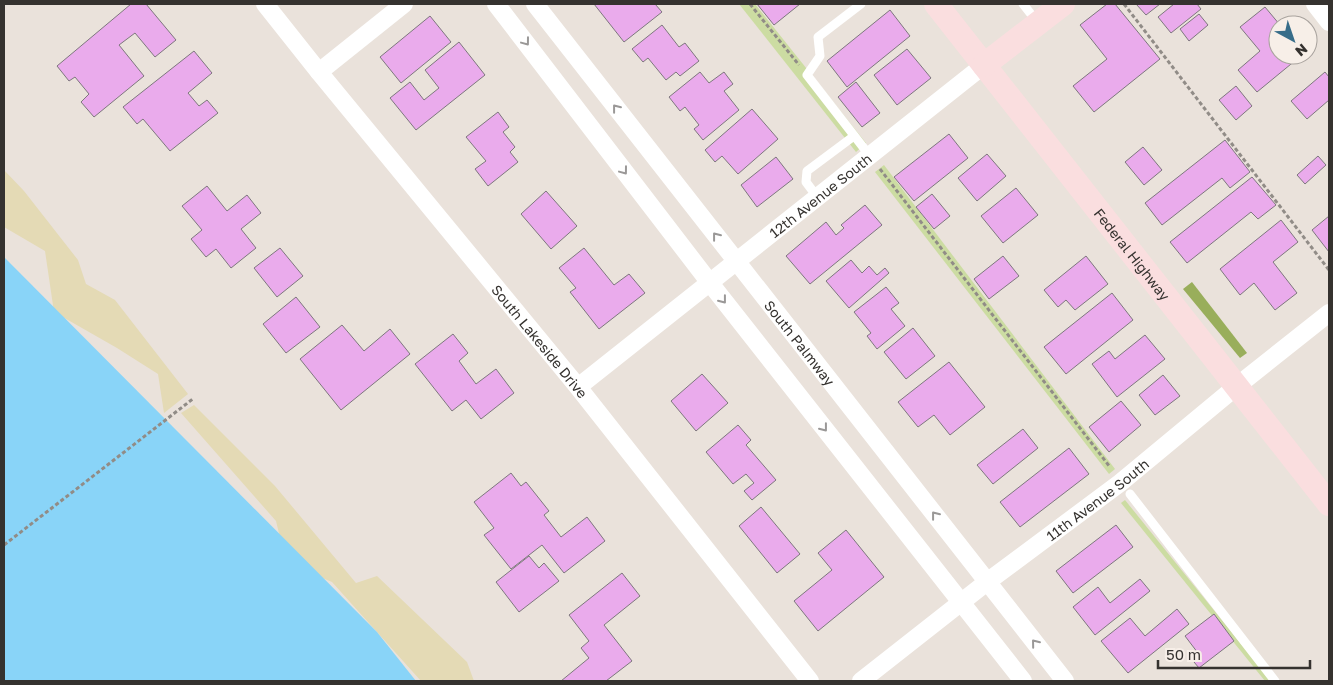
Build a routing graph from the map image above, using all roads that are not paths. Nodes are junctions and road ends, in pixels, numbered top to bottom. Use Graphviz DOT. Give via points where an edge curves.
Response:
graph roads {
  1 [pos="265,4"];
  2 [pos="404,4"];
  3 [pos="496,4"];
  4 [pos="534,4"];
  5 [pos="861,4"];
  6 [pos="936,4"];
  7 [pos="1022,4"];
  8 [pos="1063,4"];
  9 [pos="1315,4"];
  10 [pos="1329,22"];
  11 [pos="1038,23"];
  12 [pos="984,65"];
  13 [pos="319,72"];
  14 [pos="854,136"];
  15 [pos="875,162"];
  16 [pos="818,198"];
  17 [pos="736,263"];
  18 [pos="710,283"];
  19 [pos="1329,313"];
  20 [pos="1237,386"];
  21 [pos="578,387"];
  22 [pos="1130,494"];
  23 [pos="1329,504"];
  24 [pos="986,582"];
  25 [pos="961,602"];
  26 [pos="810,681"];
  27 [pos="861,681"];
  28 [pos="1023,681"];
  29 [pos="1065,681"];
  30 [pos="1275,681"];
  1 -- 13 [label="street, South Lakeside Drive"];
  2 -- 13 [label="street"];
  3 -- 18 [label="street, one-way"];
  17 -- 4 [label="street, South Palmway, one-way"];
  5 -- 14 [label="lane" via="818,37 820,56 807,75"];
  6 -- 12 [label="main road, Federal Highway"];
  7 -- 11 [label="lane"];
  8 -- 11 [label="main road, 12th Avenue South"];
  9 -- 10 [label="street"];
  11 -- 12 [label="main road, 12th Avenue South"];
  12 -- 15 [label="street, 12th Avenue South"];
  12 -- 20 [label="main road, Federal Highway"];
  13 -- 21 [label="street, South Lakeside Drive"];
  14 -- 15 [label="lane"];
  14 -- 16 [label="lane" via="807,171 806,182"];
  15 -- 16 [label="street, 12th Avenue South"];
  16 -- 17 [label="street, 12th Avenue South"];
  17 -- 18 [label="street, 12th Avenue South"];
  24 -- 17 [label="street, South Palmway, one-way"];
  18 -- 21 [label="street, 12th Avenue South"];
  18 -- 25 [label="street, one-way"];
  19 -- 20 [label="street, 11th Avenue South"];
  20 -- 23 [label="main road, Federal Highway"];
  20 -- 24 [label="street, 11th Avenue South" via="1120,483"];
  21 -- 26 [label="street, South Lakeside Drive"];
  22 -- 30 [label="lane"];
  24 -- 25 [label="street, 11th Avenue South"];
  29 -- 24 [label="street, South Palmway, one-way"];
  25 -- 27 [label="street, 11th Avenue South"];
  25 -- 28 [label="street"];
}
